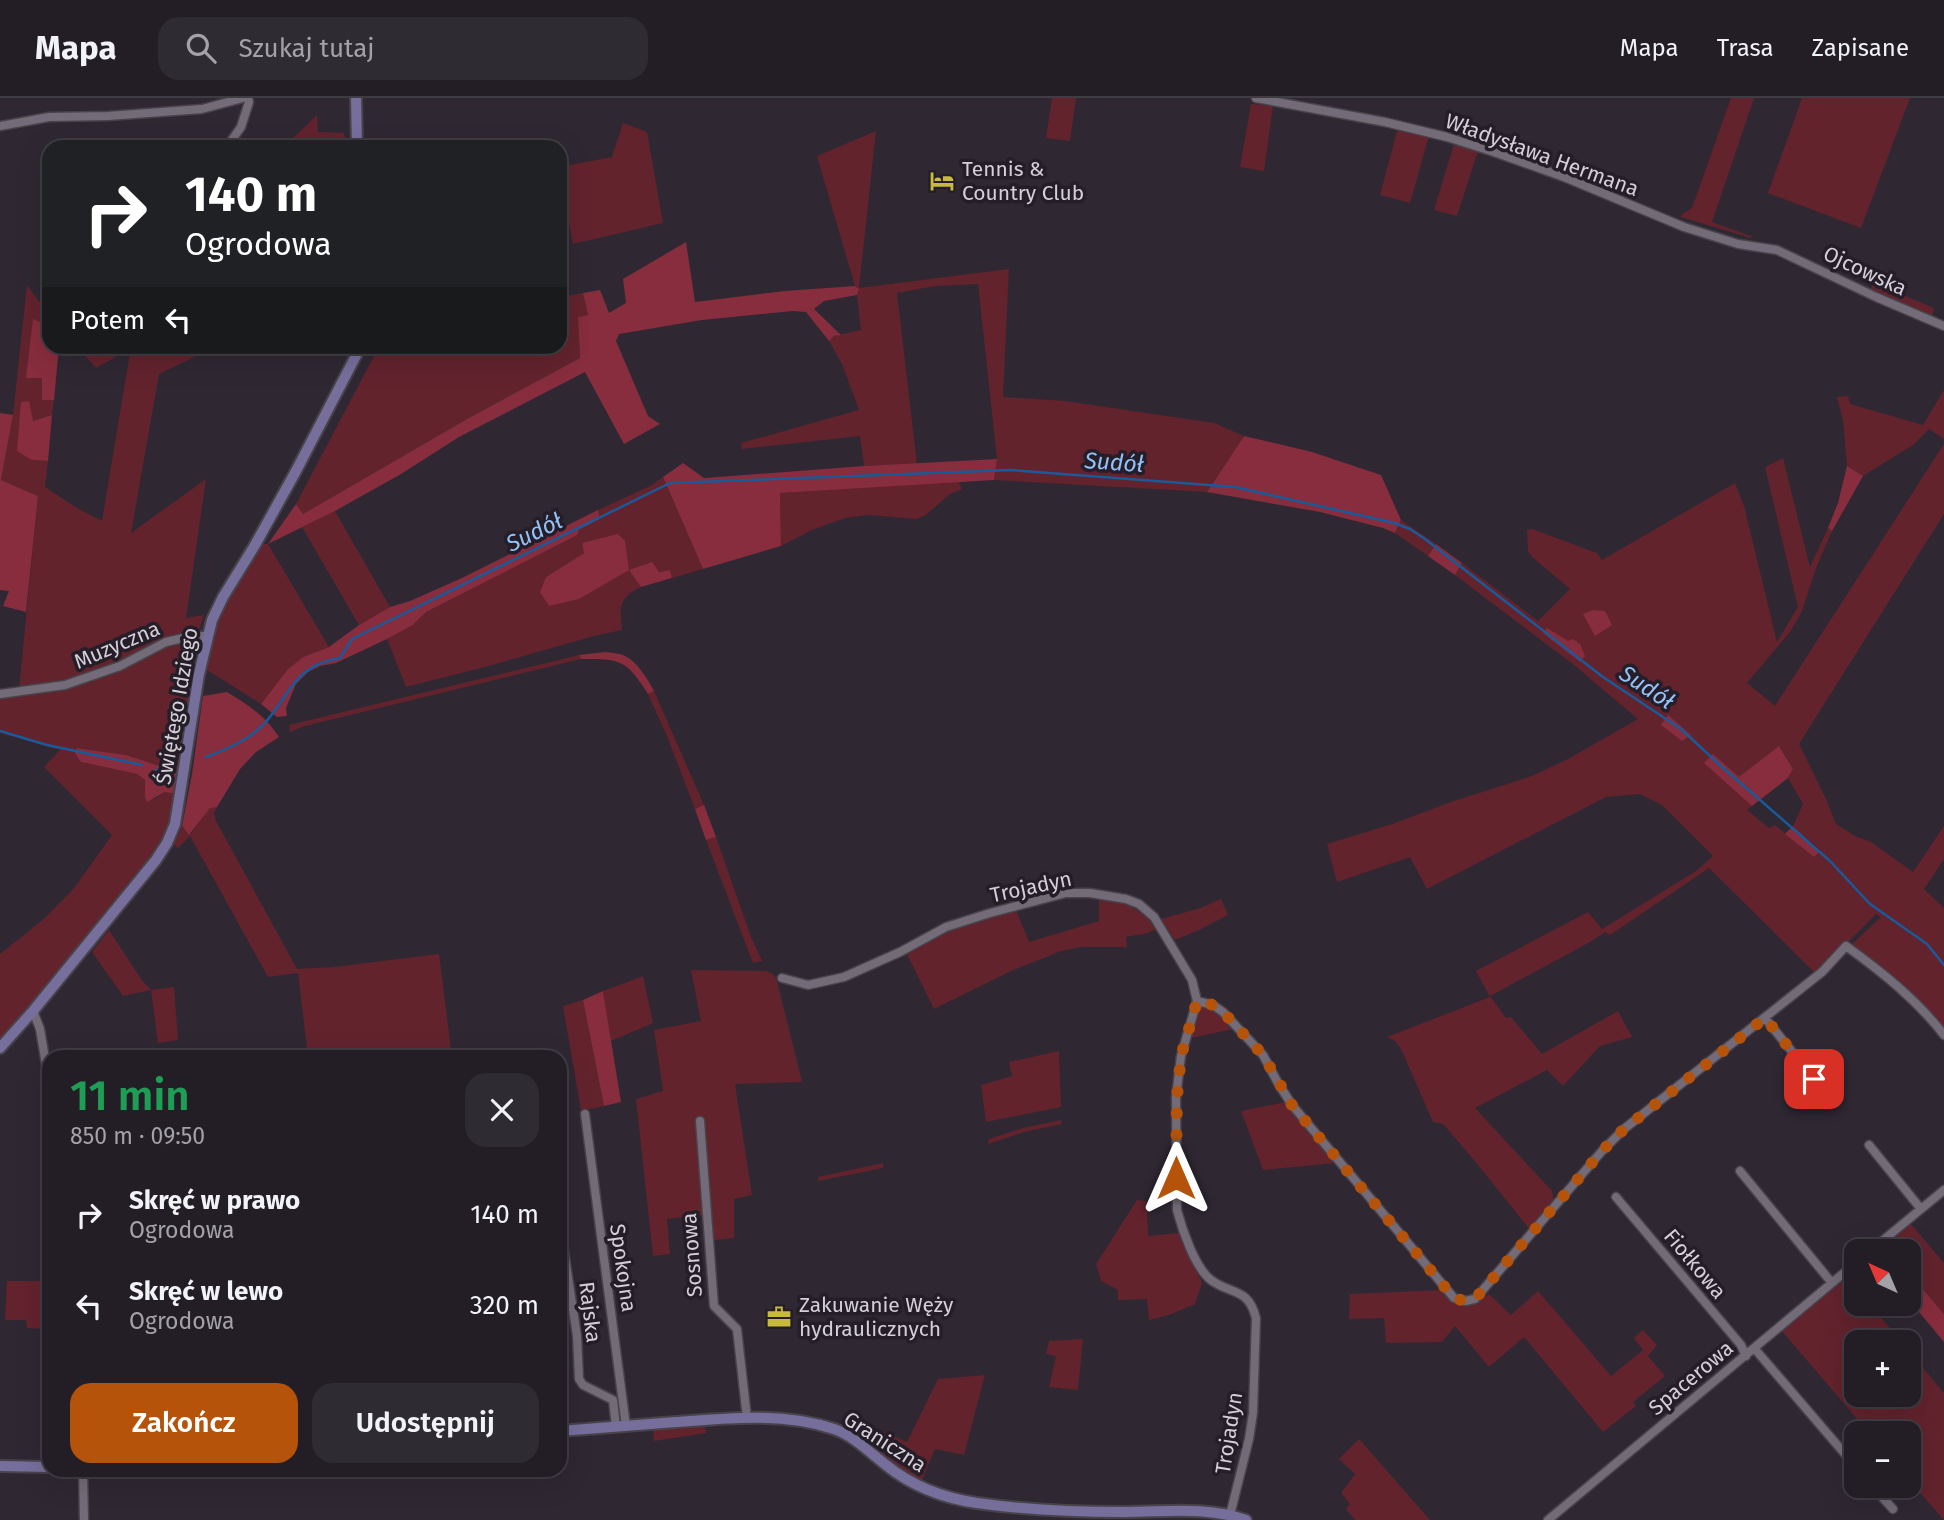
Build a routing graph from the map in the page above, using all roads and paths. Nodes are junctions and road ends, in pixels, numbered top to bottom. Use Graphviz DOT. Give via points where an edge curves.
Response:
graph roads {
  1 [pos="243,98"];
  2 [pos="248,98"];
  3 [pos="356,98"];
  4 [pos="1256,98"];
  5 [pos="0,126"];
  6 [pos="232,140"];
  7 [pos="356,140"];
  8 [pos="1771,249"];
  9 [pos="1944,326"];
  10 [pos="357,354"];
  11 [pos="207,636"];
  12 [pos="0,694"];
  13 [pos="782,978"];
  14 [pos="1197,1001"];
  15 [pos="33,1011"];
  16 [pos="1765,1018"];
  17 [pos="1944,1035"];
  18 [pos="0,1048"];
  19 [pos="44,1050"];
  20 [pos="1814,1079"];
  21 [pos="585,1114"];
  22 [pos="700,1121"];
  23 [pos="1869,1145"];
  24 [pos="1740,1171"];
  25 [pos="1944,1190"];
  26 [pos="1616,1197"];
  27 [pos="1921,1209"];
  28 [pos="1885,1239"];
  29 [pos="1844,1273"];
  30 [pos="567,1274"];
  31 [pos="1832,1283"];
  32 [pos="1754,1348"];
  33 [pos="1746,1356"];
  34 [pos="747,1418"];
  35 [pos="621,1426"];
  36 [pos="567,1430"];
  37 [pos="1844,1453"];
  38 [pos="0,1466"];
  39 [pos="42,1467"];
  40 [pos="83,1477"];
  41 [pos="1883,1498"];
  42 [pos="1893,1509"];
  43 [pos="1230,1515"];
  44 [pos="84,1520"];
  45 [pos="1246,1520"];
  46 [pos="1548,1520"];
  1 -- 5 [label="street" via="202,109 49,117"];
  2 -- 6 [label="street" via="241,127"];
  3 -- 7 [label="street"];
  4 -- 8 [label="street, Władysława Hermana" via="1447,137 1527,163 1691,229"];
  8 -- 9 [label="street, Ojcowska"];
  10 -- 11 [label="street, Świętego Idziego" via="223,597"];
  11 -- 12 [label="street, Muzyczna" via="166,642 120,666 65,685"];
  11 -- 15 [label="street, Świętego Idziego" via="172,834"];
  13 -- 14 [label="street, Trojadyn" via="808,985 844,977 946,927 1066,893 1090,893 1126,899 1149,913 1192,980"];
  14 -- 16 [label="street" via="1223,1012 1263,1055 1292,1105 1454,1298 1465,1301 1475,1299 1624,1129"];
  14 -- 43 [label="street, Trojadyn" via="1181,1056 1177,1097 1177,1210 1203,1271 1212,1281 1246,1298 1256,1318 1253,1413"];
  15 -- 18 [label="street, Świętego Idziego"];
  15 -- 19 [label="street"];
  16 -- 17 [label="street" via="1846,946 1909,996"];
  16 -- 20 [label="street"];
  21 -- 35 [label="street, Spokojna"];
  22 -- 34 [label="street, Sosnowa" via="714,1306 737,1329"];
  23 -- 27 [label="street"];
  24 -- 31 [label="street"];
  25 -- 27 [label="street"];
  26 -- 33 [label="street, Fiołkowa"];
  27 -- 28 [label="street"];
  29 -- 31 [label="street, Spacerowa"];
  30 -- 35 [label="street, Rajska" via="579,1379 613,1400"];
  31 -- 32 [label="street, Spacerowa"];
  32 -- 33 [label="street, Spacerowa"];
  32 -- 37 [label="street"];
  33 -- 46 [label="street, Spacerowa"];
  34 -- 35 [label="street, Graniczna"];
  34 -- 43 [label="street, Graniczna" via="835,1430 912,1483 961,1500 1053,1510"];
  35 -- 36 [label="street, Graniczna"];
  38 -- 39 [label="street"];
  40 -- 44 [label="street"];
  41 -- 42 [label="street"];
  43 -- 45 [label="street, Graniczna"];
}
